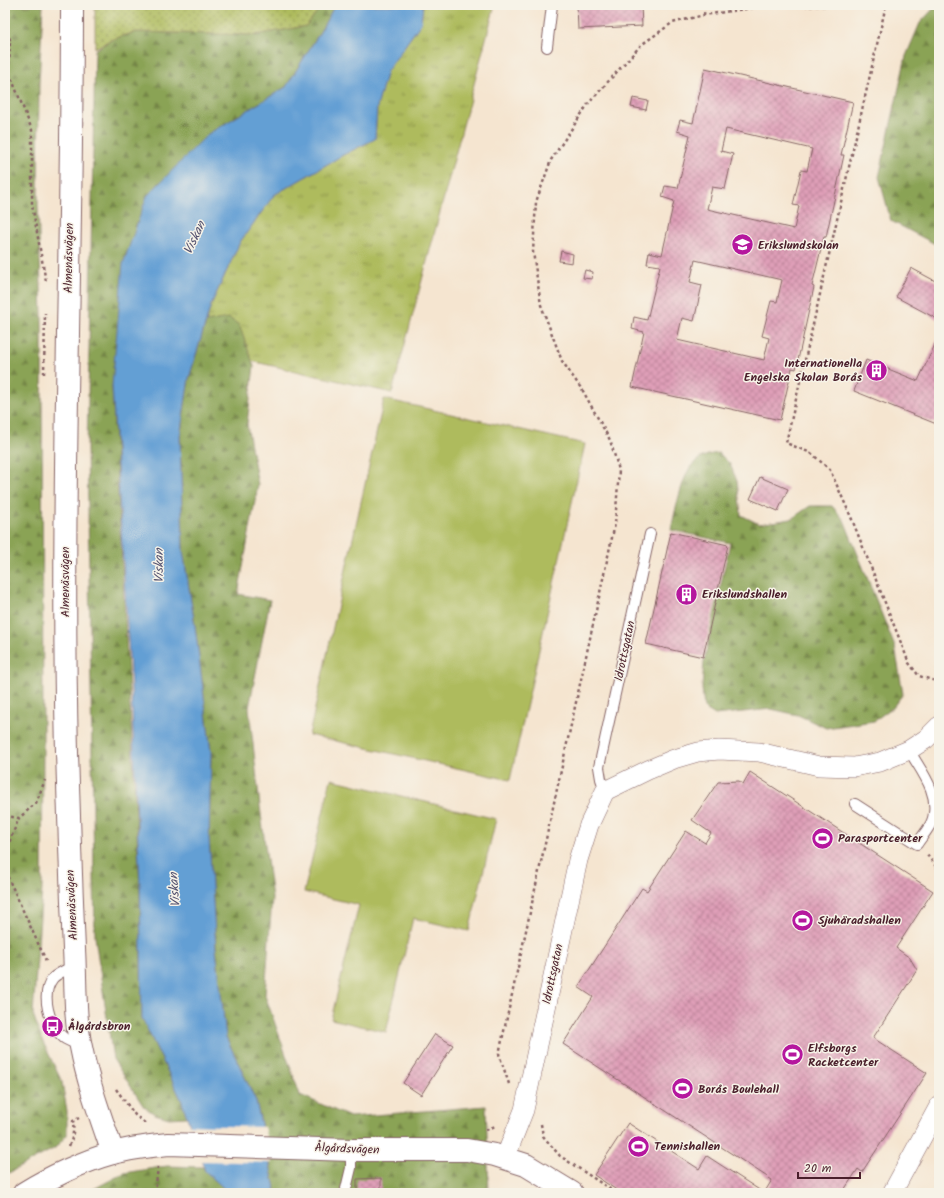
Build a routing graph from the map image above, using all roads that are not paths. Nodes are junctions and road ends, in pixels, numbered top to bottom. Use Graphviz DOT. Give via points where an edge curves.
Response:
graph roads {
  1 [pos="72,5"];
  2 [pos="552,5"];
  3 [pos="547,47"];
  4 [pos="650,534"];
  5 [pos="939,726"];
  6 [pos="909,750"];
  7 [pos="605,791"];
  8 [pos="855,804"];
  9 [pos="75,965"];
  10 [pos="81,1046"];
  11 [pos="939,1106"];
  12 [pos="351,1150"];
  13 [pos="113,1153"];
  14 [pos="505,1158"];
  15 [pos="24,1193"];
  16 [pos="345,1193"];
  17 [pos="572,1193"];
  18 [pos="892,1193"];
  1 -- 9 [label="street, Almenäsvägen" via="64,574"];
  2 -- 3 [label="lane"];
  4 -- 7 [label="lane, Idrottsgatan" via="599,767"];
  5 -- 6 [label="street" via="926,739"];
  6 -- 7 [label="street" via="880,762 854,766 819,766 759,752 698,752 661,764"];
  6 -- 8 [label="lane" via="931,787 935,802 933,819 917,844"];
  7 -- 14 [label="street, Idrottsgatan" via="589,825 578,860 524,1110"];
  9 -- 10 [label="street, Almenäsvägen" via="75,1002"];
  9 -- 10 [label="lane" via="53,978 48,990 48,1009 53,1026 64,1038"];
  10 -- 13 [label="street, Almenäsvägen" via="88,1077"];
  11 -- 18 [label="street"];
  12 -- 13 [label="street, Ålgårdsvägen" via="168,1144"];
  12 -- 14 [label="street, Ålgårdsvägen" via="467,1150"];
  12 -- 16 [label="lane" via="351,1168"];
  13 -- 15 [label="street, Ålgårdsvägen" via="83,1164"];
  14 -- 17 [label="street, Ålgårdsvägen" via="526,1165"];
}
